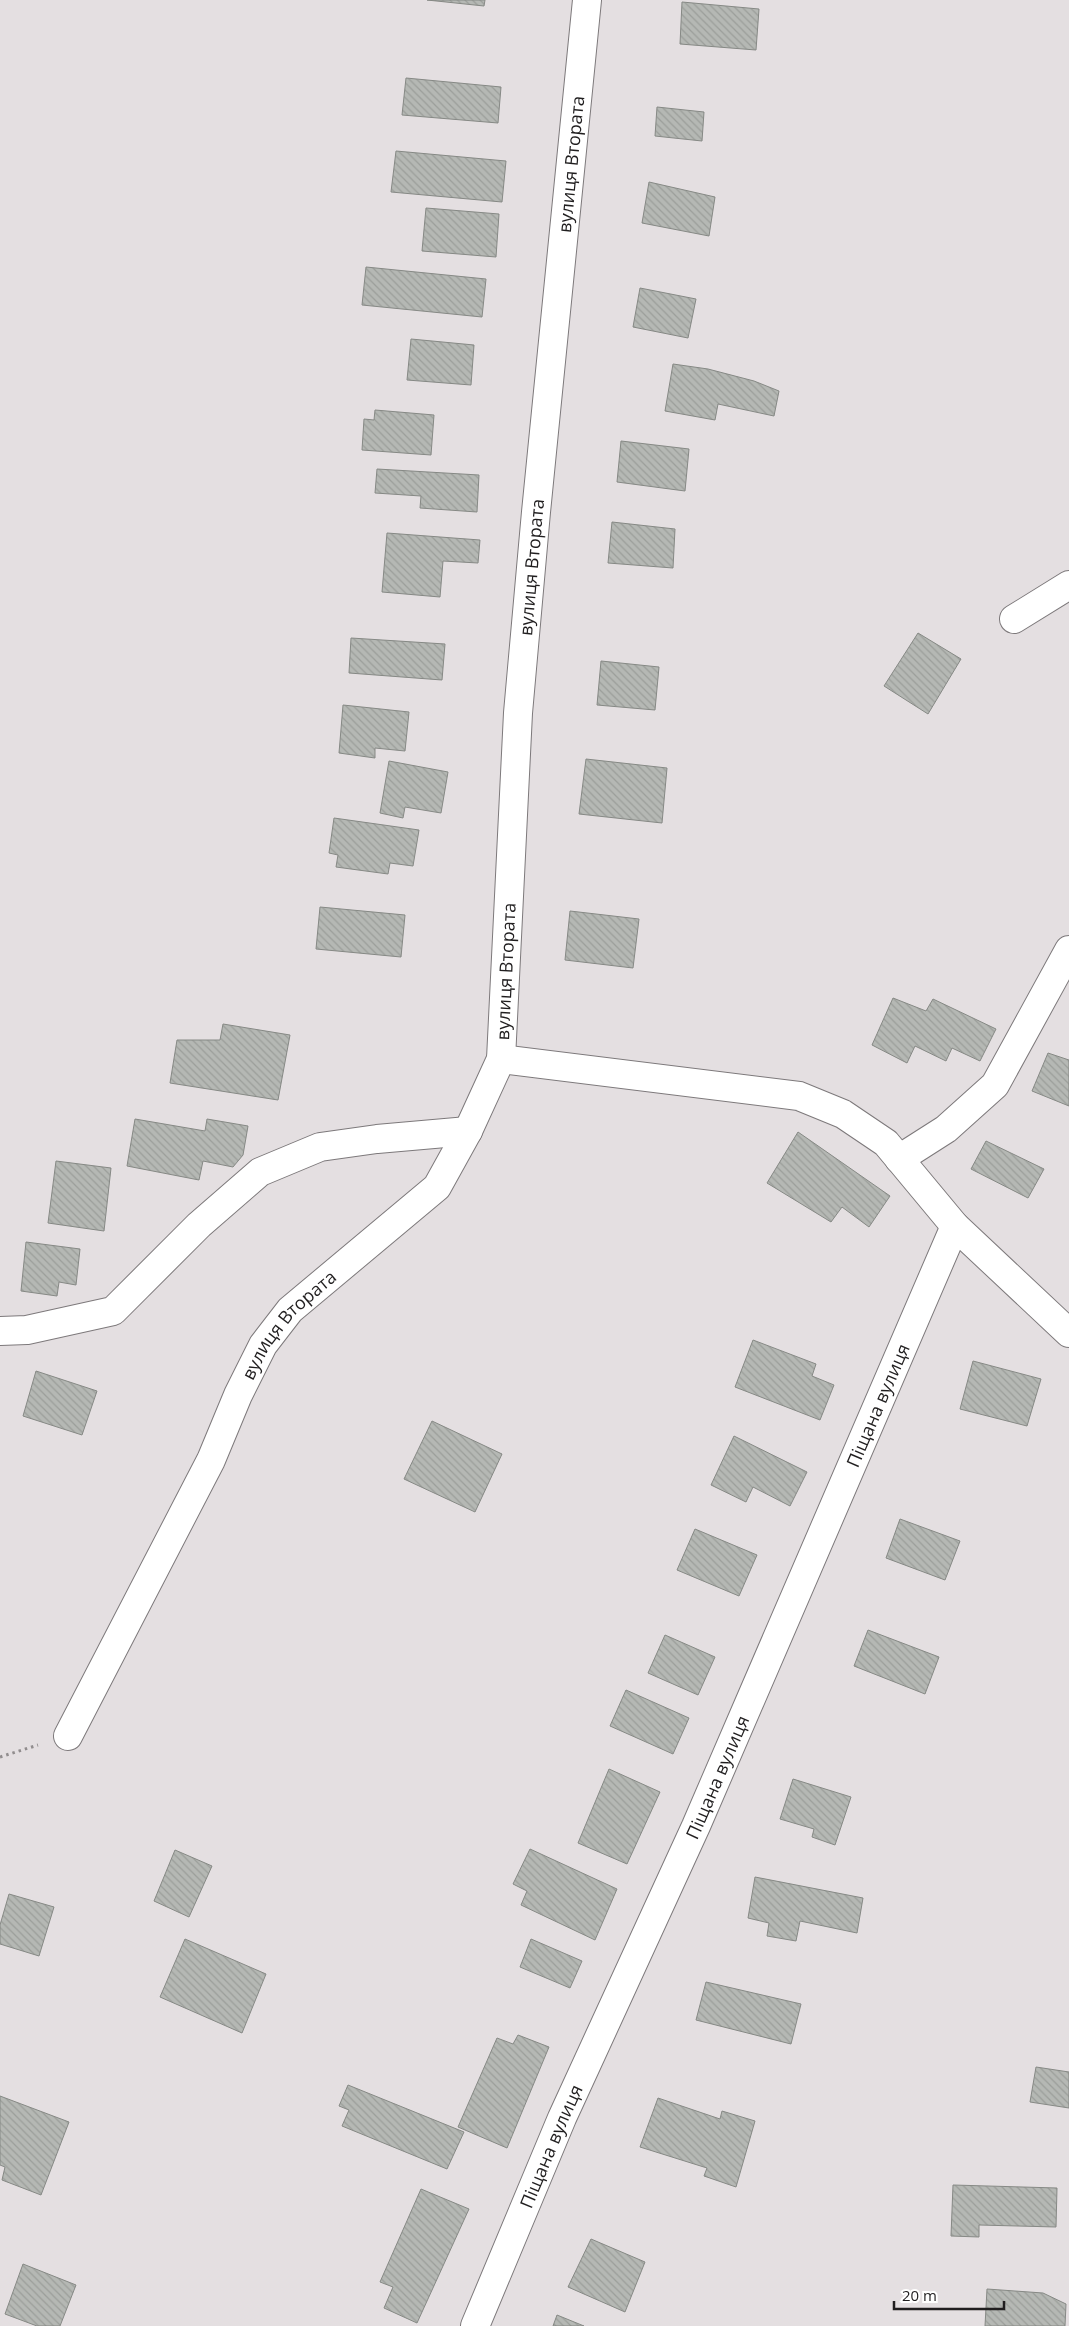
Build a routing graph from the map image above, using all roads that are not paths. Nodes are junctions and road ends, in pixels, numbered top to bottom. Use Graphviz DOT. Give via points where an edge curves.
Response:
graph roads {
  1 [pos="587,0"];
  2 [pos="1069,585"];
  3 [pos="1014,619"];
  4 [pos="1069,950"];
  5 [pos="501,1059"];
  6 [pos="468,1131"];
  7 [pos="899,1159"];
  8 [pos="954,1226"];
  9 [pos="0,1331"];
  10 [pos="1069,1333"];
  11 [pos="68,1736"];
  12 [pos="475,2326"];
  1 -- 5 [label="street, вулиця Втората" via="518,713"];
  2 -- 3 [label="street"];
  4 -- 7 [label="street" via="995,1085 946,1129"];
  5 -- 6 [label="street, вулиця Втората"];
  5 -- 7 [label="street" via="799,1096 843,1114 886,1144"];
  6 -- 9 [label="street" via="320,1147 260,1172 198,1225 113,1311 28,1330"];
  6 -- 11 [label="street, вулиця Втората" via="437,1187 290,1310 263,1345 211,1460"];
  7 -- 8 [label="street"];
  8 -- 10 [label="street"];
  8 -- 12 [label="street, Піщана вулиця" via="696,1826 562,2118"];
}
